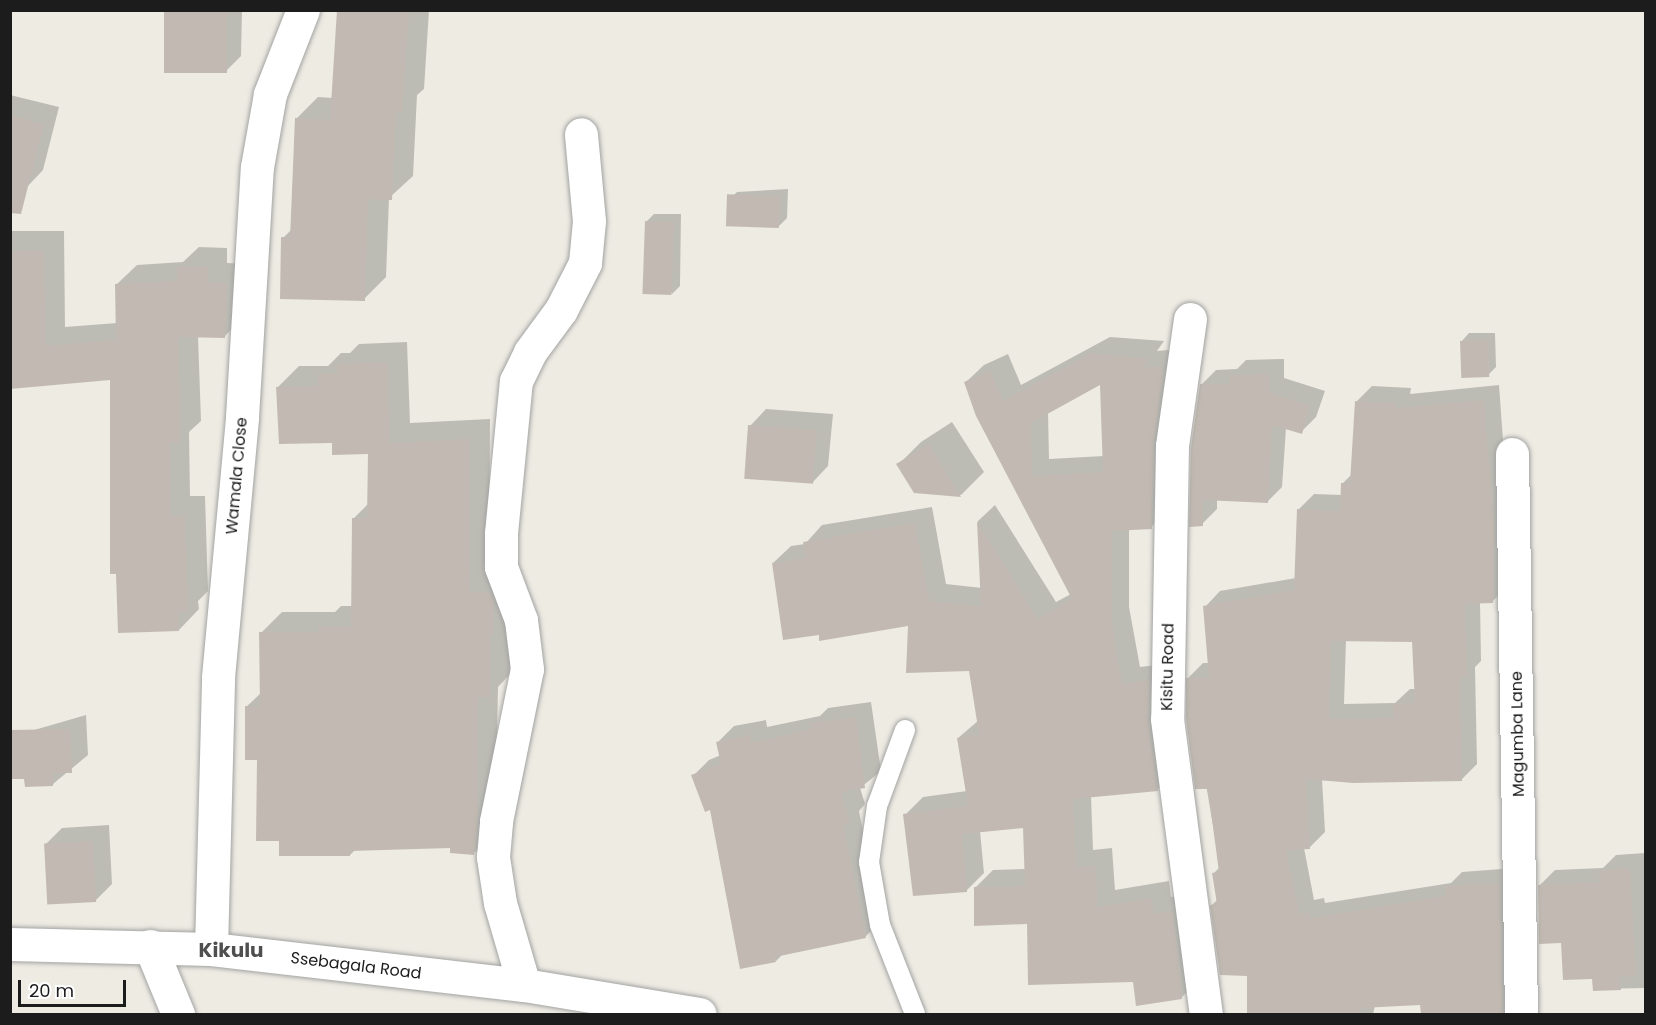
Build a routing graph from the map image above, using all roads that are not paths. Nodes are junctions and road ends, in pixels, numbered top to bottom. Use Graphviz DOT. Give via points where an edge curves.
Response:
graph roads {
  1 [pos="303,10"];
  2 [pos="581,134"];
  3 [pos="1190,319"];
  4 [pos="1512,454"];
  5 [pos="905,730"];
  6 [pos="10,944"];
  7 [pos="150,946"];
  8 [pos="211,949"];
  9 [pos="524,985"];
  10 [pos="590,1006"];
  11 [pos="178,1014"];
  12 [pos="700,1014"];
  13 [pos="915,1014"];
  14 [pos="1206,1014"];
  15 [pos="1521,1014"];
  1 -- 8 [label="street, Wamala Close" via="270,94 256,167 247,358 218,676"];
  2 -- 9 [label="street" via="589,221 585,263 561,310 530,352 516,381 501,533 501,567 521,620 526,669 496,821 493,857 500,903"];
  3 -- 14 [label="street, Kisitu Road" via="1172,446 1167,719"];
  4 -- 15 [label="street, Magumba Lane"];
  5 -- 13 [label="lane" via="877,806 869,862 880,925"];
  6 -- 7 [label="street, Ssebagala Road"];
  7 -- 8 [label="street, Ssebagala Road"];
  7 -- 11 [label="street"];
  8 -- 9 [label="street, Ssebagala Road"];
  9 -- 10 [label="street, Ssebagala Road"];
  10 -- 12 [label="street, Ssebagala Road"];
}
